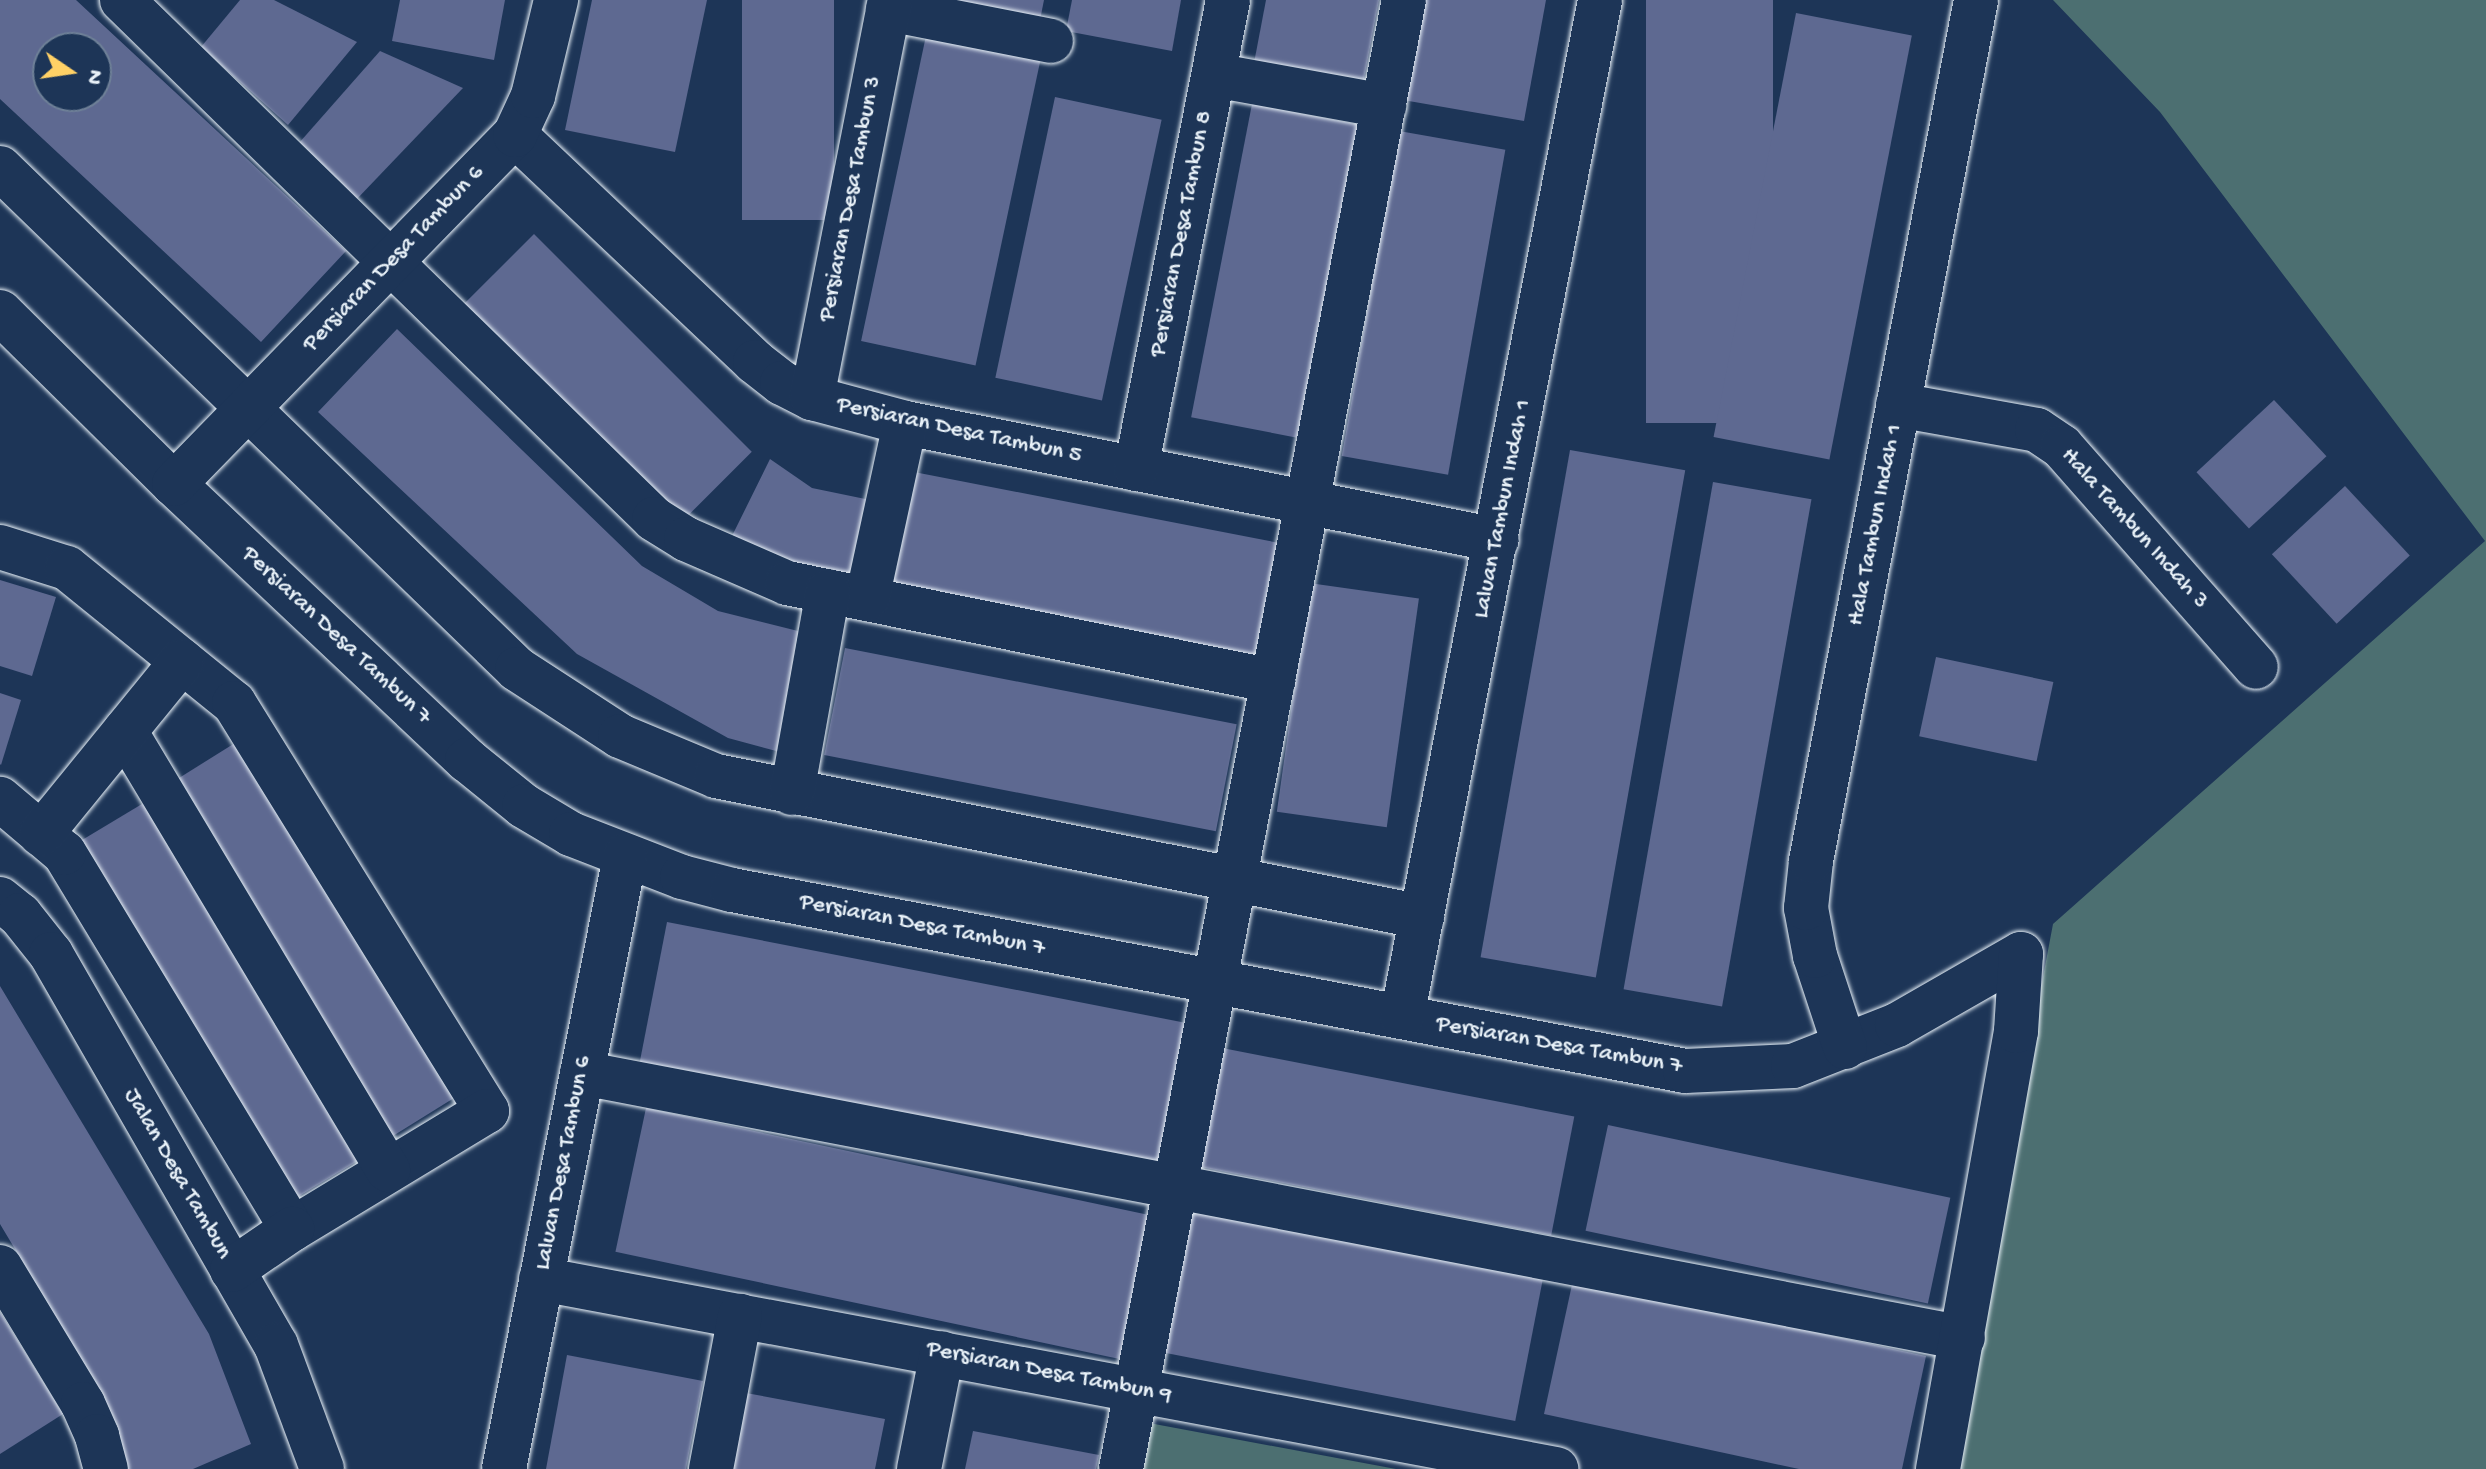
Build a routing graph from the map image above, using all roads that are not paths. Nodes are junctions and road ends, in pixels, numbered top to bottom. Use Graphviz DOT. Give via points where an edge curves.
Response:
graph roads {
  1 [pos="556,0"];
  2 [pos="1228,0"];
  3 [pos="1404,0"];
  4 [pos="1600,0"];
  5 [pos="1976,0"];
  6 [pos="889,5"];
  7 [pos="150,10"];
  8 [pos="1051,41"];
  9 [pos="1214,75"];
  10 [pos="1384,106"];
  11 [pos="515,135"];
  12 [pos="0,168"];
  13 [pos="393,262"];
  14 [pos="0,312"];
  15 [pos="812,398"];
  16 [pos="1898,405"];
  17 [pos="248,407"];
  18 [pos="905,423"];
  19 [pos="1136,469"];
  20 [pos="174,484"];
  21 [pos="1308,503"];
  22 [pos="1497,540"];
  23 [pos="0,547"];
  24 [pos="848,595"];
  25 [pos="182,661"];
  26 [pos="2256,667"];
  27 [pos="1273,681"];
  28 [pos="125,731"];
  29 [pos="792,793"];
  30 [pos="0,799"];
  31 [pos="41,834"];
  32 [pos="625,856"];
  33 [pos="1234,881"];
  34 [pos="0,899"];
  35 [pos="1422,917"];
  36 [pos="1215,981"];
  37 [pos="1402,1017"];
  38 [pos="1845,1047"];
  39 [pos="582,1073"];
  40 [pos="388,1170"];
  41 [pos="1175,1185"];
  42 [pos="292,1229"];
  43 [pos="0,1267"];
  44 [pos="232,1270"];
  45 [pos="541,1279"];
  46 [pos="740,1316"];
  47 [pos="1963,1338"];
  48 [pos="942,1353"];
  49 [pos="1135,1389"];
  50 [pos="1432,1457"];
  51 [pos="106,1469"];
  52 [pos="322,1469"];
  53 [pos="504,1469"];
  54 [pos="711,1469"];
  55 [pos="919,1469"];
  56 [pos="1121,1469"];
  57 [pos="1556,1469"];
  58 [pos="1938,1469"];
  1 -- 11 [label="street, Persiaran Desa Tambun 6" via="533,96"];
  2 -- 9 [label="street, Persiaran Desa Tambun 8"];
  3 -- 10 [label="street"];
  4 -- 22 [label="street, Laluan Tambun Indah 1"];
  5 -- 16 [label="street, Hala Tambun Indah 1"];
  6 -- 8 [label="street"];
  6 -- 15 [label="street, Persiaran Desa Tambun 3"];
  7 -- 13 [label="street"];
  9 -- 10 [label="street"];
  9 -- 19 [label="street, Persiaran Desa Tambun 8"];
  10 -- 21 [label="street"];
  11 -- 13 [label="street, Persiaran Desa Tambun 6"];
  11 -- 15 [label="street, Persiaran Desa Tambun 5" via="755,362"];
  12 -- 17 [label="street"];
  13 -- 17 [label="street, Persiaran Desa Tambun 6"];
  13 -- 24 [label="street" via="654,519 755,571"];
  14 -- 20 [label="street, Persiaran Desa Tambun 7"];
  15 -- 18 [label="street, Persiaran Desa Tambun 5"];
  16 -- 26 [label="street, Hala Tambun Indah 3" via="2037,430 2062,447"];
  16 -- 38 [label="street, Hala Tambun Indah 1" via="1806,908 1815,956"];
  17 -- 20 [label="street, Persiaran Desa Tambun 6"];
  17 -- 29 [label="street" via="517,669 620,736 668,759"];
  18 -- 19 [label="street, Persiaran Desa Tambun 5"];
  18 -- 24 [label="street"];
  19 -- 21 [label="street, Persiaran Desa Tambun 5"];
  20 -- 32 [label="street, Persiaran Desa Tambun 7" via="467,760 524,806 571,834"];
  21 -- 22 [label="street, Persiaran Desa Tambun 5"];
  21 -- 27 [label="street"];
  22 -- 35 [label="street, Laluan Tambun Indah 1"];
  23 -- 25 [label="street" via="67,568"];
  24 -- 27 [label="street"];
  24 -- 29 [label="street"];
  25 -- 28 [label="street"];
  25 -- 40 [label="street" via="234,703 487,1111"];
  27 -- 33 [label="street"];
  28 -- 31 [label="street"];
  28 -- 40 [label="street"];
  29 -- 33 [label="street"];
  30 -- 31 [label="street"];
  31 -- 42 [label="street" via="64,853"];
  32 -- 36 [label="street, Persiaran Desa Tambun 7" via="732,890"];
  32 -- 39 [label="street, Laluan Desa Tambun 6"];
  33 -- 35 [label="street"];
  33 -- 36 [label="street"];
  34 -- 44 [label="street, Jalan Desa Tambun" via="51,954"];
  35 -- 37 [label="street, Laluan Tambun Indah 1"];
  36 -- 37 [label="street, Persiaran Desa Tambun 7"];
  36 -- 41 [label="street"];
  37 -- 38 [label="street, Persiaran Desa Tambun 7" via="1685,1071 1793,1066"];
  38 -- 47 [label="street, Persiaran Desa Tambun 7" via="1897,1025 2021,954 2016,1031"];
  39 -- 41 [label="street"];
  39 -- 45 [label="street, Laluan Desa Tambun 6"];
  40 -- 42 [label="street"];
  41 -- 47 [label="street"];
  41 -- 49 [label="street"];
  42 -- 44 [label="street"];
  43 -- 51 [label="street" via="83,1404"];
  44 -- 52 [label="street, Jalan Desa Tambun" via="276,1345"];
  45 -- 46 [label="street, Persiaran Desa Tambun 9"];
  45 -- 53 [label="street, Laluan Desa Tambun 6"];
  46 -- 48 [label="street, Persiaran Desa Tambun 9"];
  46 -- 54 [label="street"];
  47 -- 58 [label="street"];
  48 -- 49 [label="street, Persiaran Desa Tambun 9"];
  48 -- 55 [label="street"];
  49 -- 50 [label="street, Persiaran Desa Tambun 9"];
  49 -- 56 [label="street"];
  50 -- 57 [label="street, Persiaran Desa Tambun 9"];
}
